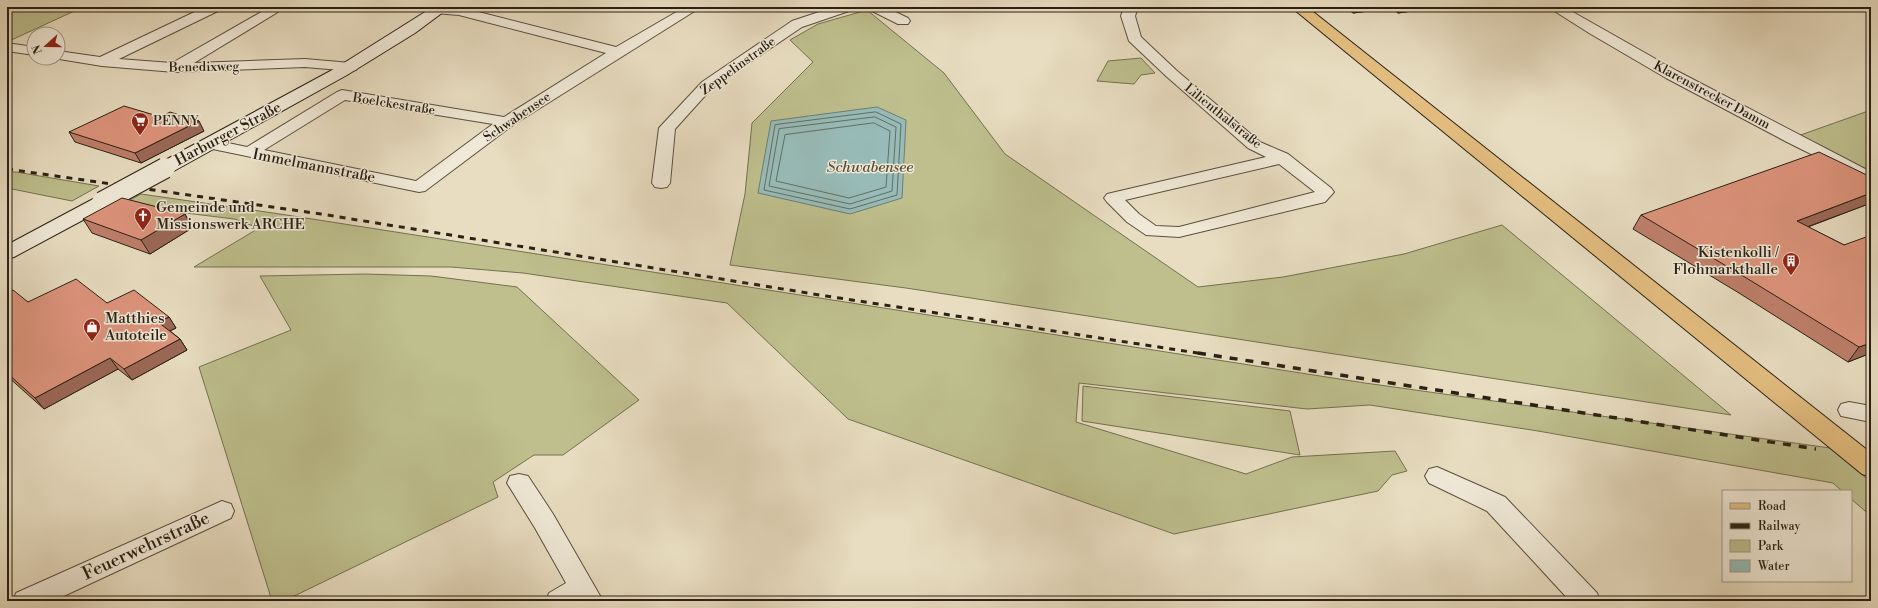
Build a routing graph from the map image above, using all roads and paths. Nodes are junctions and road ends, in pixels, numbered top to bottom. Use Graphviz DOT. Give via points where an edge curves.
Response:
graph roads {
  1 [pos="215,7"];
  2 [pos="279,7"];
  3 [pos="694,7"];
  4 [pos="848,7"];
  5 [pos="875,7"];
  6 [pos="1132,7"];
  7 [pos="1298,7"];
  8 [pos="1555,7"];
  9 [pos="441,8"];
  10 [pos="903,21"];
  11 [pos="7,47"];
  12 [pos="26,50"];
  13 [pos="618,52"];
  14 [pos="66,56"];
  15 [pos="102,62"];
  16 [pos="351,67"];
  17 [pos="175,68"];
  18 [pos="507,122"];
  19 [pos="209,144"];
  20 [pos="248,153"];
  21 [pos="1282,158"];
  22 [pos="1871,179"];
  23 [pos="661,183"];
  24 [pos="420,187"];
  25 [pos="7,253"];
  26 [pos="1849,410"];
  27 [pos="1871,414"];
  28 [pos="1871,467"];
  29 [pos="1437,476"];
  30 [pos="518,483"];
  31 [pos="222,511"];
  32 [pos="586,594"];
  33 [pos="26,601"];
  34 [pos="559,601"];
  35 [pos="1587,601"];
  1 -- 15 [label="street"];
  2 -- 17 [label="street"];
  3 -- 13 [label="street, Schwabensee"];
  4 -- 23 [label="street, Zeppelinstraße" via="797,24 707,85 667,128"];
  5 -- 10 [label="street"];
  6 -- 21 [label="street, Lilienthalstraße" via="1128,16 1134,38 1254,145"];
  7 -- 28 [label="main road"];
  8 -- 22 [label="street, Klarenstrecker Damm" via="1676,76"];
  9 -- 13 [label="street"];
  9 -- 16 [label="main road, Harburger Straße" via="402,36"];
  11 -- 12 [label="street"];
  13 -- 18 [label="street, Schwabensee"];
  14 -- 15 [label="street, Benedixweg"];
  15 -- 17 [label="street, Benedixweg"];
  16 -- 17 [label="street, Benedixweg" via="304,63"];
  16 -- 19 [label="main road, Harburger Straße"];
  18 -- 20 [label="street, Boelckestraße" via="342,95"];
  18 -- 24 [label="street, Schwabensee"];
  19 -- 20 [label="street, Immelmannstraße"];
  19 -- 25 [label="main road, Harburger Straße, bridge"];
  20 -- 24 [label="street, Immelmannstraße"];
  21 -- 21 [label="street, Lilienthalstraße" via="1325,192 1319,198 1179,232 1152,231 1133,218 1113,198"];
  26 -- 27 [label="street"];
  29 -- 35 [label="street" via="1496,504"];
  30 -- 32 [label="street" via="544,520"];
  31 -- 33 [label="street, Feuerwehrstraße"];
  32 -- 34 [label="street"];
}
